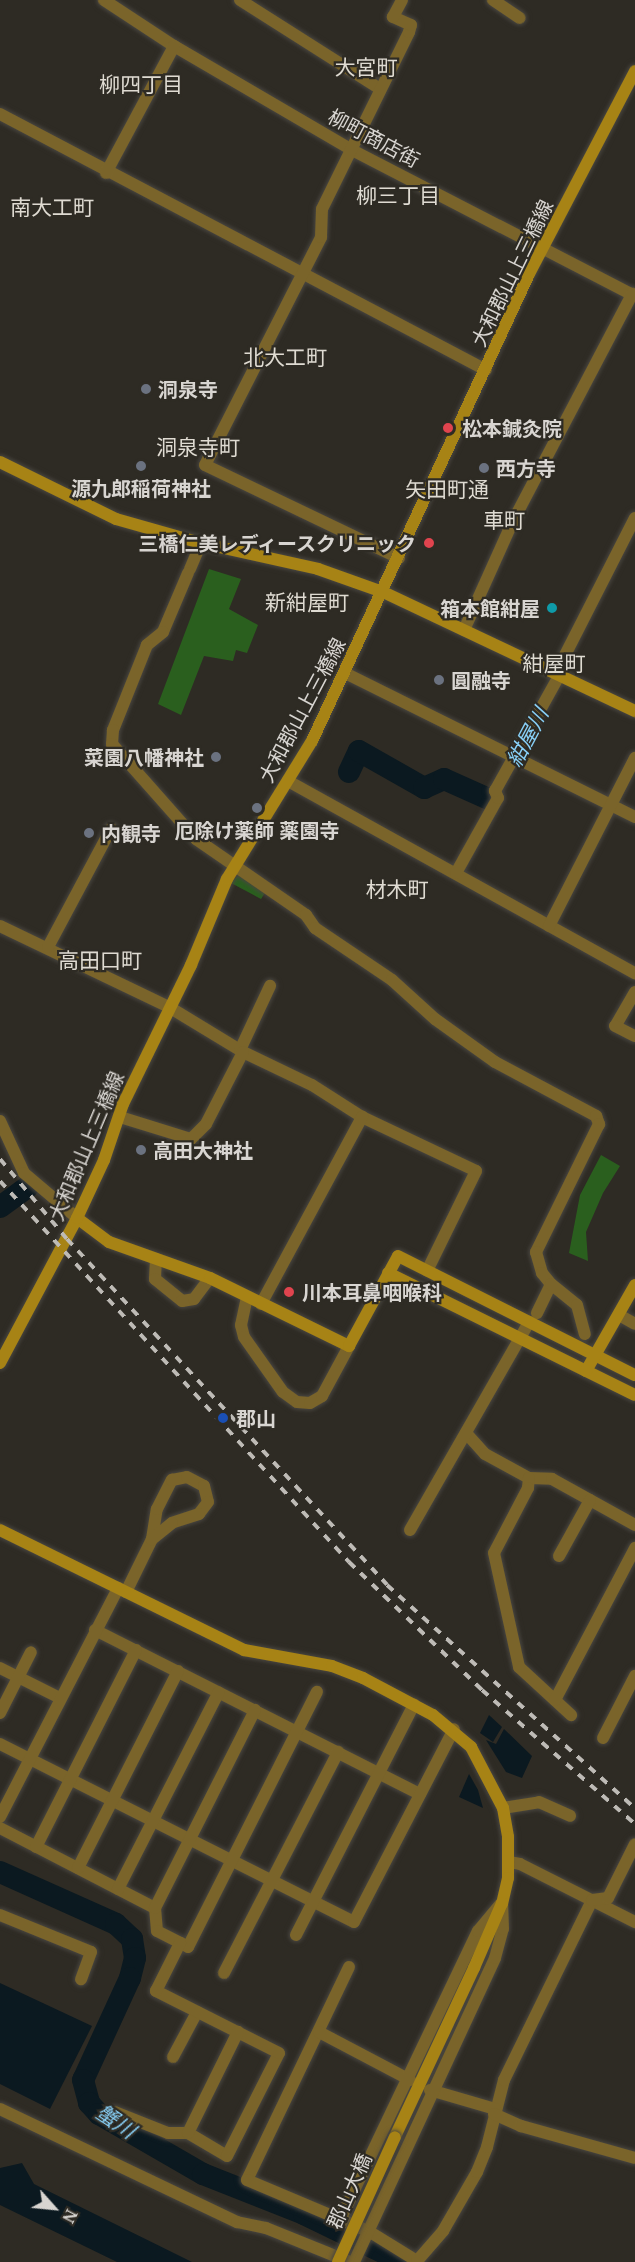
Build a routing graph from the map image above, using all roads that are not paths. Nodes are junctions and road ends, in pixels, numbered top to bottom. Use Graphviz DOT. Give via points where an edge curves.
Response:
graph roads {
  1 [pos="104,0"];
  2 [pos="240,0"];
  3 [pos="402,0"];
  4 [pos="493,0"];
  5 [pos="520,18"];
  6 [pos="174,46"];
  7 [pos="635,71"];
  8 [pos="380,89"];
  9 [pos="0,114"];
  10 [pos="352,150"];
  11 [pos="106,173"];
  12 [pos="544,246"];
  13 [pos="303,272"];
  14 [pos="634,295"];
  15 [pos="486,370"];
  16 [pos="0,462"];
  17 [pos="635,518"];
  18 [pos="635,535"];
  19 [pos="201,543"];
  20 [pos="399,558"];
  21 [pos="383,591"];
  22 [pos="464,630"];
  23 [pos="345,673"];
  24 [pos="559,675"];
  25 [pos="635,711"];
  26 [pos="517,756"];
  27 [pos="635,758"];
  28 [pos="288,781"];
  29 [pos="613,805"];
  30 [pos="635,817"];
  31 [pos="111,829"];
  32 [pos="236,865"];
  33 [pos="456,873"];
  34 [pos="0,926"];
  35 [pos="549,926"];
  36 [pos="48,947"];
  37 [pos="635,973"];
  38 [pos="270,986"];
  39 [pos="635,992"];
  40 [pos="169,1007"];
  41 [pos="635,1036"];
  42 [pos="242,1051"];
  43 [pos="120,1117"];
  44 [pos="362,1117"];
  45 [pos="0,1121"];
  46 [pos="6,1146"];
  47 [pos="77,1218"];
  48 [pos="156,1259"];
  49 [pos="427,1271"];
  50 [pos="388,1273"];
  51 [pos="210,1278"];
  52 [pos="551,1284"];
  53 [pos="635,1285"];
  54 [pos="248,1297"];
  55 [pos="261,1305"];
  56 [pos="618,1315"];
  57 [pos="533,1317"];
  58 [pos="635,1324"];
  59 [pos="585,1334"];
  60 [pos="521,1337"];
  61 [pos="349,1346"];
  62 [pos="594,1355"];
  63 [pos="0,1363"];
  64 [pos="586,1371"];
  65 [pos="635,1375"];
  66 [pos="635,1395"];
  67 [pos="465,1433"];
  68 [pos="529,1478"];
  69 [pos="590,1500"];
  70 [pos="635,1525"];
  71 [pos="0,1530"];
  72 [pos="410,1530"];
  73 [pos="152,1539"];
  74 [pos="635,1548"];
  75 [pos="559,1556"];
  76 [pos="122,1590"];
  77 [pos="95,1630"];
  78 [pos="136,1650"];
  79 [pos="31,1652"];
  80 [pos="0,1668"];
  81 [pos="178,1671"];
  82 [pos="18,1676"];
  83 [pos="635,1676"];
  84 [pos="219,1692"];
  85 [pos="317,1692"];
  86 [pos="60,1698"];
  87 [pos="555,1700"];
  88 [pos="414,1704"];
  89 [pos="255,1710"];
  90 [pos="0,1713"];
  91 [pos="571,1715"];
  92 [pos="454,1729"];
  93 [pos="297,1731"];
  94 [pos="603,1738"];
  95 [pos="0,1744"];
  96 [pos="338,1752"];
  97 [pos="30,1759"];
  98 [pos="379,1773"];
  99 [pos="71,1780"];
  100 [pos="420,1794"];
  101 [pos="111,1800"];
  102 [pos="502,1808"];
  103 [pos="570,1816"];
  104 [pos="0,1817"];
  105 [pos="152,1821"];
  106 [pos="0,1828"];
  107 [pos="189,1840"];
  108 [pos="635,1844"];
  109 [pos="36,1847"];
  110 [pos="230,1860"];
  111 [pos="509,1863"];
  112 [pos="78,1868"];
  113 [pos="272,1881"];
  114 [pos="118,1889"];
  115 [pos="592,1900"];
  116 [pos="313,1902"];
  117 [pos="502,1903"];
  118 [pos="154,1908"];
  119 [pos="0,1915"];
  120 [pos="635,1922"];
  121 [pos="296,1935"];
  122 [pos="180,1943"];
  123 [pos="349,1967"];
  124 [pos="224,1973"];
  125 [pos="81,1979"];
  126 [pos="197,2012"];
  127 [pos="238,2032"];
  128 [pos="320,2032"];
  129 [pos="173,2057"];
  130 [pos="409,2079"];
  131 [pos="432,2091"];
  132 [pos="0,2109"];
  133 [pos="115,2112"];
  134 [pos="494,2112"];
  135 [pos="188,2133"];
  136 [pos="635,2158"];
  137 [pos="340,2220"];
  138 [pos="370,2232"];
  139 [pos="425,2260"];
  140 [pos="338,2262"];
  141 [pos="352,2262"];
  1 -- 6 [label="street, 柳町商店街"];
  2 -- 8 [label="street"];
  3 -- 8 [label="street" via="393,17 411,25"];
  4 -- 5 [label="street"];
  6 -- 10 [label="street, 柳町商店街"];
  6 -- 11 [label="street"];
  7 -- 12 [label="street, 大和郡山上三橋線"];
  8 -- 10 [label="street"];
  9 -- 11 [label="street"];
  10 -- 12 [label="street, 柳町商店街"];
  10 -- 13 [label="street" via="322,209 321,237"];
  11 -- 13 [label="street"];
  12 -- 14 [label="street, 柳町商店街"];
  12 -- 15 [label="street, 大和郡山上三橋線"];
  13 -- 15 [label="street"];
  13 -- 20 [label="street" via="205,465"];
  14 -- 22 [label="street" via="512,523"];
  15 -- 20 [label="street, 大和郡山上三橋線"];
  16 -- 19 [label="street" via="116,519"];
  17 -- 24 [label="street" via="560,664"];
  18 -- 24 [label="street" via="567,667"];
  19 -- 21 [label="street" via="318,569"];
  19 -- 32 [label="street" via="163,632 147,645 111,738 196,839"];
  20 -- 21 [label="street, 大和郡山上三橋線"];
  21 -- 22 [label="street"];
  21 -- 23 [label="street, 大和郡山上三橋線"];
  22 -- 24 [label="street"];
  23 -- 26 [label="street"];
  23 -- 28 [label="street, 大和郡山上三橋線"];
  24 -- 25 [label="street"];
  24 -- 26 [label="street"];
  26 -- 29 [label="street"];
  26 -- 33 [label="street" via="495,791 498,798"];
  27 -- 29 [label="street"];
  28 -- 32 [label="street, 大和郡山上三橋線"];
  28 -- 33 [label="street"];
  29 -- 30 [label="street"];
  29 -- 35 [label="street"];
  31 -- 36 [label="street"];
  32 -- 40 [label="street, 大和郡山上三橋線"];
  32 -- 52 [label="street" via="495,1062 596,1116 599,1124 536,1252 542,1273"];
  33 -- 35 [label="street"];
  34 -- 36 [label="street"];
  35 -- 37 [label="street"];
  36 -- 40 [label="street"];
  38 -- 42 [label="street"];
  39 -- 41 [label="street" via="615,1026"];
  40 -- 42 [label="street"];
  40 -- 43 [label="street, 大和郡山上三橋線"];
  42 -- 43 [label="street" via="210,1117 191,1139"];
  42 -- 44 [label="street" via="312,1085"];
  43 -- 47 [label="street, 大和郡山上三橋線"];
  44 -- 49 [label="street" via="476,1171"];
  44 -- 55 [label="street"];
  45 -- 46 [label="street"];
  46 -- 47 [label="street" via="24,1173"];
  47 -- 48 [label="street" via="109,1242"];
  47 -- 63 [label="street, 大和郡山上三橋線"];
  48 -- 51 [label="street"];
  48 -- 51 [label="street" via="155,1279 182,1301 195,1299"];
  49 -- 50 [label="street" via="398,1256"];
  49 -- 57 [label="street"];
  50 -- 60 [label="street"];
  50 -- 61 [label="street"];
  51 -- 54 [label="street"];
  52 -- 57 [label="street"];
  52 -- 59 [label="street" via="576,1305"];
  53 -- 56 [label="street"];
  54 -- 55 [label="street"];
  54 -- 61 [label="street" via="241,1325 244,1337 284,1392 297,1401 310,1403 322,1396"];
  55 -- 61 [label="street"];
  56 -- 58 [label="street"];
  56 -- 62 [label="street"];
  57 -- 60 [label="street"];
  57 -- 62 [label="street"];
  60 -- 64 [label="street"];
  60 -- 67 [label="street"];
  62 -- 64 [label="street"];
  62 -- 65 [label="street"];
  64 -- 66 [label="street"];
  67 -- 68 [label="street" via="485,1454"];
  67 -- 72 [label="street"];
  68 -- 69 [label="street" via="552,1479"];
  68 -- 87 [label="street" via="528,1488 494,1553 519,1667"];
  69 -- 70 [label="street"];
  69 -- 75 [label="street"];
  71 -- 76 [label="street"];
  73 -- 73 [label="street" via="156,1509 172,1480 187,1477 204,1486 208,1502 199,1514 172,1523"];
  73 -- 76 [label="street"];
  74 -- 87 [label="street"];
  76 -- 77 [label="street"];
  76 -- 88 [label="street" via="244,1650 339,1668"];
  77 -- 78 [label="street"];
  77 -- 86 [label="street"];
  78 -- 81 [label="street"];
  78 -- 99 [label="street"];
  79 -- 82 [label="street"];
  80 -- 82 [label="street"];
  81 -- 84 [label="street"];
  81 -- 101 [label="street"];
  82 -- 86 [label="street"];
  82 -- 90 [label="street"];
  83 -- 94 [label="street"];
  84 -- 89 [label="street"];
  84 -- 105 [label="street"];
  85 -- 93 [label="street"];
  86 -- 97 [label="street"];
  87 -- 91 [label="street"];
  88 -- 92 [label="street"];
  88 -- 98 [label="street"];
  89 -- 93 [label="street"];
  89 -- 107 [label="street"];
  92 -- 100 [label="street"];
  92 -- 102 [label="street, 郡山大橋" via="488,1774"];
  93 -- 96 [label="street"];
  93 -- 110 [label="street"];
  95 -- 97 [label="street"];
  96 -- 98 [label="street"];
  96 -- 113 [label="street"];
  97 -- 99 [label="street"];
  97 -- 104 [label="street"];
  98 -- 100 [label="street"];
  98 -- 116 [label="street"];
  99 -- 101 [label="street"];
  99 -- 109 [label="street"];
  100 -- 116 [label="street" via="354,1922"];
  101 -- 105 [label="street"];
  101 -- 112 [label="street"];
  102 -- 103 [label="street" via="539,1802"];
  102 -- 111 [label="street, 郡山大橋"];
  105 -- 107 [label="street"];
  105 -- 114 [label="street"];
  106 -- 109 [label="street"];
  107 -- 110 [label="street"];
  107 -- 118 [label="street"];
  108 -- 115 [label="street" via="608,1898"];
  109 -- 112 [label="street"];
  110 -- 113 [label="street"];
  110 -- 122 [label="street" via="188,1947"];
  111 -- 115 [label="street" via="520,1864"];
  111 -- 117 [label="street, 郡山大橋"];
  112 -- 114 [label="street"];
  113 -- 116 [label="street"];
  113 -- 124 [label="street"];
  114 -- 118 [label="street"];
  115 -- 120 [label="street"];
  115 -- 134 [label="street" via="504,2080"];
  116 -- 121 [label="street"];
  117 -- 130 [label="street" via="478,1931"];
  117 -- 131 [label="street" via="503,1929 495,1958"];
  117 -- 140 [label="street, 郡山大橋, bridge"];
  118 -- 122 [label="street" via="157,1931"];
  119 -- 125 [label="street" via="92,1952"];
  122 -- 126 [label="street" via="156,1991"];
  123 -- 128 [label="street"];
  126 -- 127 [label="street"];
  126 -- 129 [label="street"];
  127 -- 135 [label="street"];
  127 -- 135 [label="street" via="279,2053 227,2156"];
  128 -- 130 [label="street"];
  128 -- 137 [label="street" via="310,2041 306,2059 247,2180"];
  130 -- 137 [label="street"];
  131 -- 134 [label="street"];
  131 -- 138 [label="street"];
  132 -- 141 [label="street" via="237,2223 266,2228"];
  133 -- 135 [label="street" via="168,2133"];
  134 -- 136 [label="street" via="521,2126"];
  134 -- 139 [label="street" via="488,2147 477,2172"];
  137 -- 138 [label="street"];
  138 -- 139 [label="street" via="417,2260"];
  138 -- 141 [label="street"];
}
